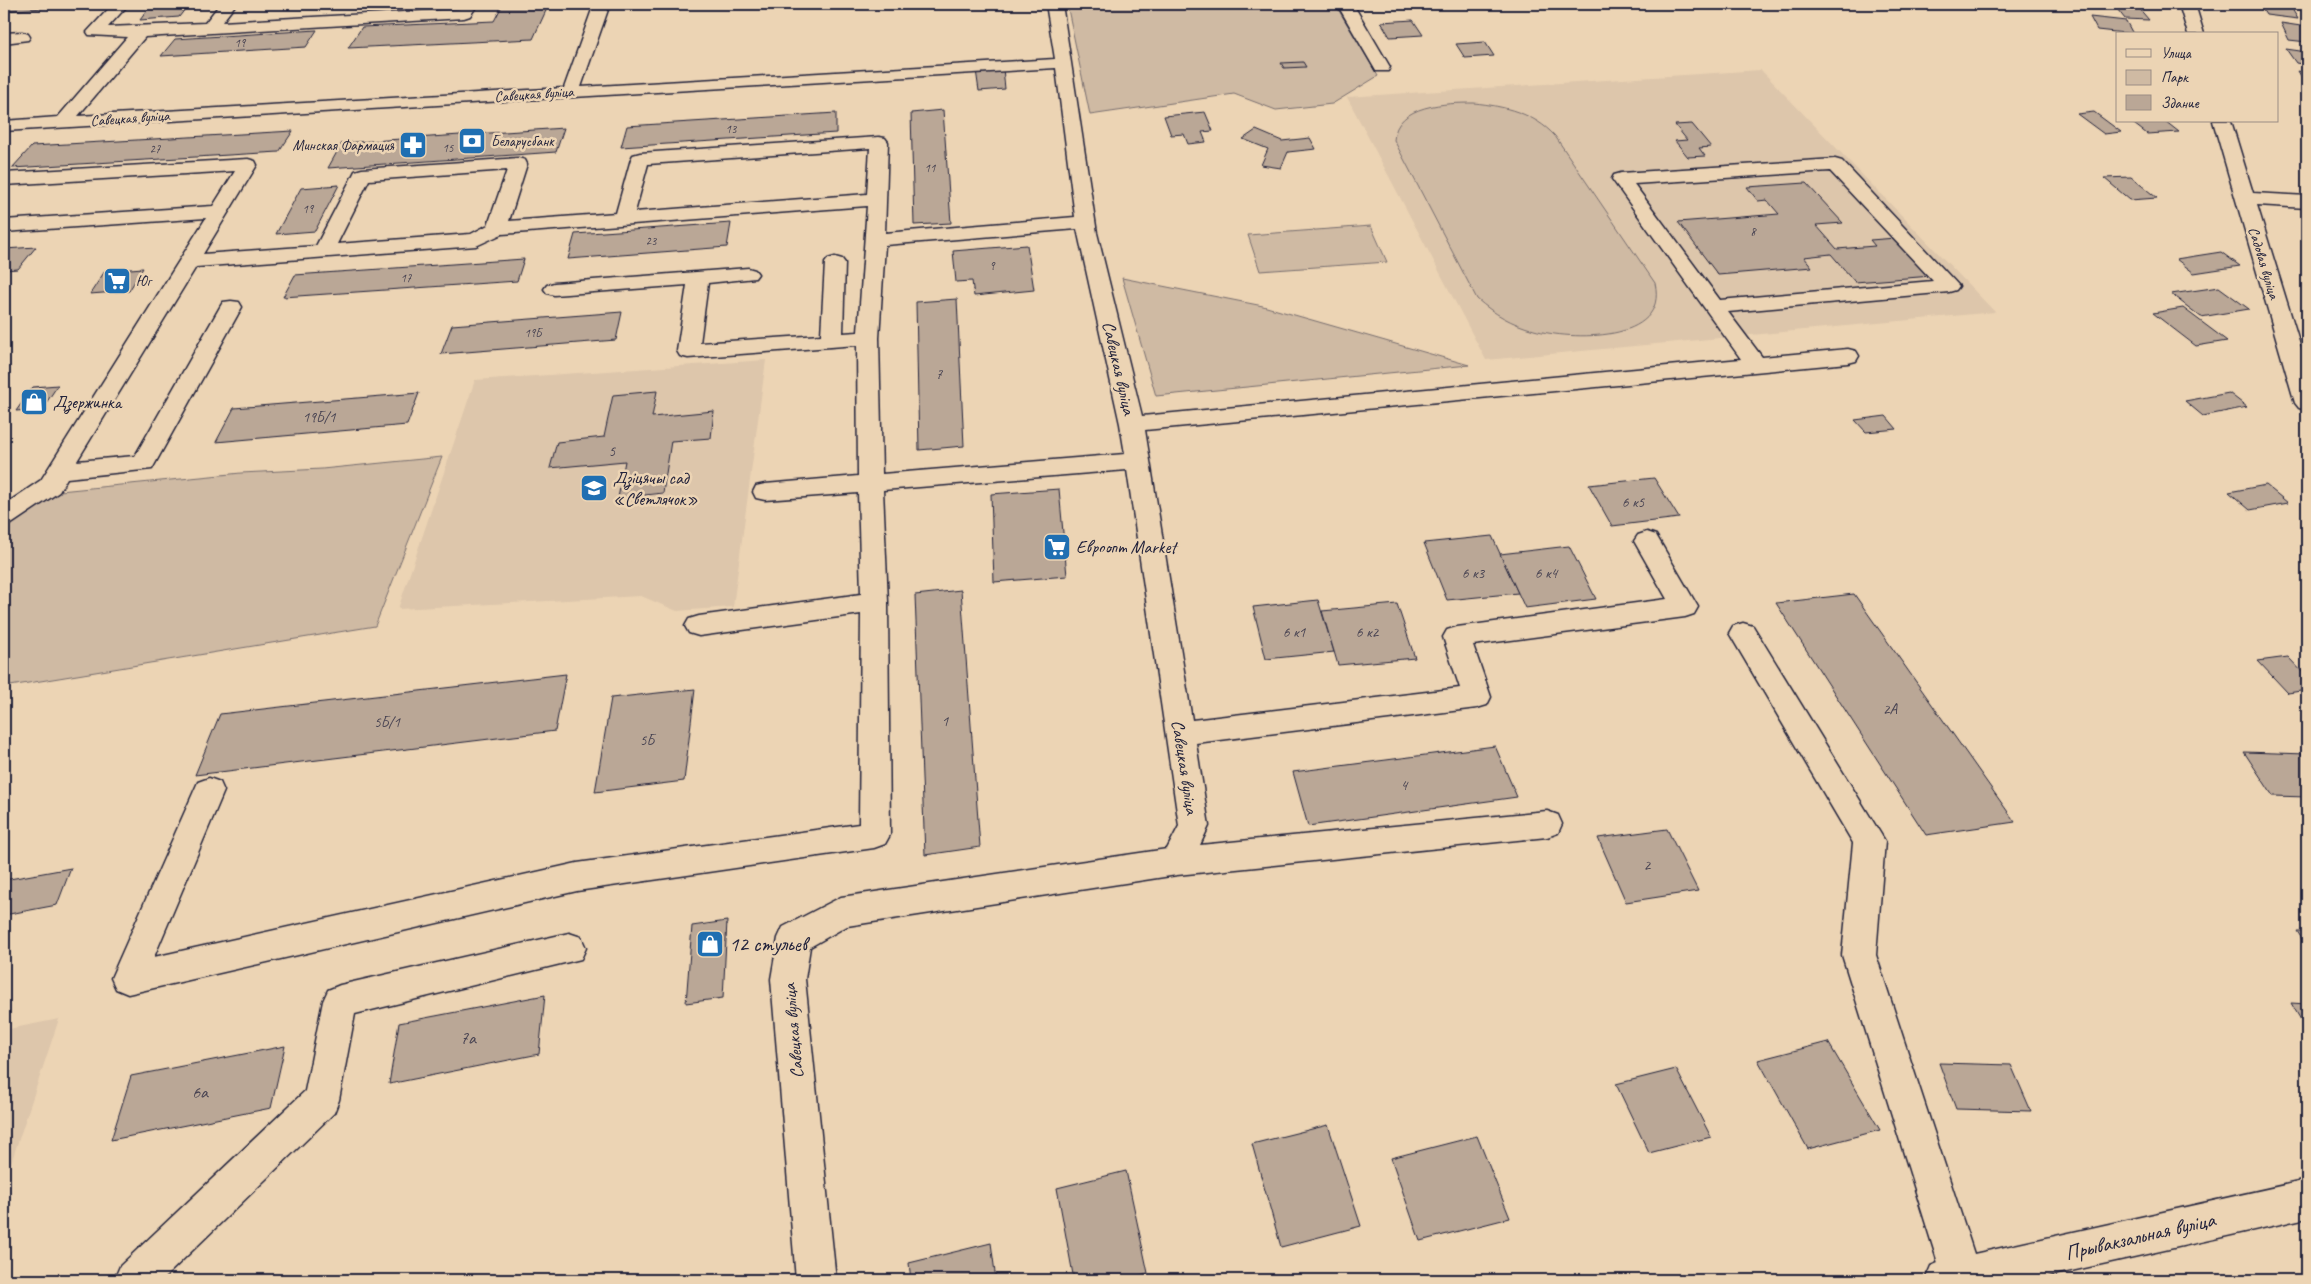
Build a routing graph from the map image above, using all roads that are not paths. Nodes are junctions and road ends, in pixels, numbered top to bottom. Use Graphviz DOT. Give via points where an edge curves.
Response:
graph roads {
  1 [pos="121,4"];
  2 [pos="228,4"];
  3 [pos="470,4"];
  4 [pos="602,4"];
  5 [pos="1054,4"];
  6 [pos="1345,4"];
  7 [pos="2187,4"];
  8 [pos="210,28"];
  9 [pos="140,32"];
  10 [pos="2195,32"];
  11 [pos="22,37"];
  12 [pos="4,38"];
  13 [pos="1064,63"];
  14 [pos="1382,67"];
  15 [pos="571,92"];
  16 [pos="64,122"];
  17 [pos="2222,122"];
  18 [pos="4,126"];
  19 [pos="4,179"];
  20 [pos="876,198"];
  21 [pos="2245,198"];
  22 [pos="2307,202"];
  23 [pos="220,211"];
  24 [pos="624,218"];
  25 [pos="1086,222"];
  26 [pos="4,226"];
  27 [pos="497,228"];
  28 [pos="875,240"];
  29 [pos="323,251"];
  30 [pos="189,261"];
  31 [pos="835,263"];
  32 [pos="748,274"];
  33 [pos="698,277"];
  34 [pos="554,289"];
  35 [pos="231,307"];
  36 [pos="1714,307"];
  37 [pos="868,338"];
  38 [pos="832,340"];
  39 [pos="1848,356"];
  40 [pos="1756,365"];
  41 [pos="2307,403"];
  42 [pos="1132,424"];
  43 [pos="1138,461"];
  44 [pos="59,471"];
  45 [pos="870,484"];
  46 [pos="765,492"];
  47 [pos="4,517"];
  48 [pos="1647,541"];
  49 [pos="875,602"];
  50 [pos="699,626"];
  51 [pos="1743,633"];
  52 [pos="1179,733"];
  53 [pos="209,791"];
  54 [pos="1547,824"];
  55 [pos="1177,861"];
  56 [pos="569,948"];
  57 [pos="2307,1198"];
  58 [pos="1953,1278"];
  59 [pos="134,1280"];
  60 [pos="816,1280"];
  1 -- 9 [label="street" via="95,32"];
  2 -- 8 [label="street"];
  3 -- 8 [label="street" via="464,13"];
  4 -- 15 [label="street"];
  5 -- 13 [label="street, Савецкая вуліца"];
  6 -- 14 [label="street"];
  7 -- 10 [label="street"];
  8 -- 9 [label="street"];
  9 -- 16 [label="street"];
  11 -- 12 [label="street"];
  13 -- 15 [label="street, Савецкая вуліца"];
  13 -- 25 [label="street, Савецкая вуліца"];
  15 -- 16 [label="street, Савецкая вуліца"];
  16 -- 18 [label="street, Савецкая вуліца"];
  17 -- 21 [label="street, Садовая вуліца"];
  19 -- 23 [label="street" via="248,165"];
  20 -- 24 [label="street"];
  20 -- 24 [label="street" via="879,142 640,159"];
  20 -- 28 [label="street"];
  21 -- 22 [label="street"];
  21 -- 41 [label="street, Садовая вуліца"];
  23 -- 26 [label="street"];
  23 -- 30 [label="street"];
  24 -- 27 [label="street"];
  25 -- 28 [label="street"];
  25 -- 42 [label="street, Савецкая вуліца"];
  27 -- 29 [label="street" via="476,240"];
  27 -- 29 [label="street" via="518,164 362,175"];
  28 -- 37 [label="street"];
  29 -- 30 [label="street"];
  30 -- 44 [label="street"];
  31 -- 38 [label="street"];
  32 -- 33 [label="street"];
  33 -- 34 [label="street"];
  33 -- 38 [label="street" via="688,351"];
  35 -- 44 [label="street" via="143,463"];
  36 -- 36 [label="street" via="1621,179 1835,165 1949,286"];
  36 -- 40 [label="street"];
  37 -- 38 [label="street"];
  37 -- 45 [label="street"];
  39 -- 40 [label="street"];
  40 -- 42 [label="street"];
  42 -- 43 [label="street, Савецкая вуліца"];
  43 -- 45 [label="street"];
  43 -- 52 [label="street, Савецкая вуліца"];
  44 -- 47 [label="street" via="50,486"];
  45 -- 46 [label="street"];
  45 -- 49 [label="street"];
  48 -- 52 [label="street" via="1685,607 1457,637 1477,697"];
  49 -- 50 [label="street"];
  49 -- 53 [label="street" via="874,835 577,877 128,978"];
  51 -- 58 [label="street" via="1869,841 1859,955"];
  52 -- 55 [label="street, Савецкая вуліца" via="1194,826"];
  54 -- 55 [label="street"];
  55 -- 60 [label="street, Савецкая вуліца" via="841,912 795,938 788,979"];
  56 -- 59 [label="street" via="340,1001 321,1100"];
  57 -- 58 [label="street, Прывакзальная вуліца"];
}
